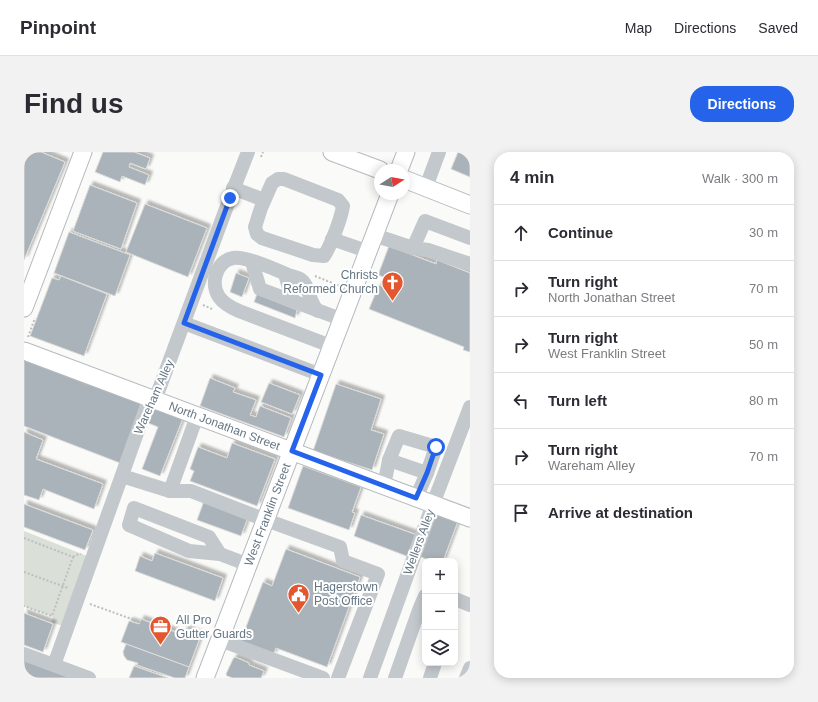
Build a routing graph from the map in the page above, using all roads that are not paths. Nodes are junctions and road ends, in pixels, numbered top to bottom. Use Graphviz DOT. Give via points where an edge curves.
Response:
graph roads {
  1 [pos="83,152"];
  2 [pos="248,152"];
  3 [pos="332,152"];
  4 [pos="406,152"];
  5 [pos="439,152"];
  6 [pos="401,164"];
  7 [pos="374,168"];
  8 [pos="410,181"];
  9 [pos="426,187"];
  10 [pos="232,193"];
  11 [pos="388,200"];
  12 [pos="262,204"];
  13 [pos="470,205"];
  14 [pos="374,234"];
  15 [pos="470,238"];
  16 [pos="331,242"];
  17 [pos="412,248"];
  18 [pos="366,256"];
  19 [pos="470,264"];
  20 [pos="274,269"];
  21 [pos="287,299"];
  22 [pos="30,310"];
  23 [pos="318,311"];
  24 [pos="341,319"];
  25 [pos="184,323"];
  26 [pos="26,346"];
  27 [pos="332,346"];
  28 [pos="321,375"];
  29 [pos="150,399"];
  30 [pos="470,407"];
  31 [pos="197,416"];
  32 [pos="292,451"];
  33 [pos="389,460"];
  34 [pos="427,473"];
  35 [pos="122,476"];
  36 [pos="384,486"];
  37 [pos="170,491"];
  38 [pos="416,498"];
  39 [pos="433,504"];
  40 [pos="470,518"];
  41 [pos="266,520"];
  42 [pos="220,554"];
  43 [pos="249,565"];
  44 [pos="422,602"];
  45 [pos="220,640"];
  46 [pos="24,654"];
  47 [pos="54,666"];
  48 [pos="434,666"];
  49 [pos="470,668"];
  50 [pos="89,678"];
  51 [pos="205,678"];
  52 [pos="322,678"];
  53 [pos="338,678"];
  54 [pos="370,678"];
  55 [pos="395,678"];
  56 [pos="430,678"];
  57 [pos="466,678"];
  1 -- 22 [label="main road"];
  2 -- 10 [label="lane, Wareham Alley"];
  3 -- 7 [label="main road"];
  4 -- 6 [label="main road"];
  5 -- 9 [label="lane"];
  8 -- 9 [label="main road"];
  9 -- 13 [label="main road"];
  10 -- 12 [label="lane"];
  10 -- 25 [label="lane, Wareham Alley"];
  11 -- 14 [label="main road, West Franklin Street"];
  12 -- 16 [label="lane" via="254,226 262,238 313,255 324,256"];
  12 -- 16 [label="lane" via="272,183 278,178 338,200 342,206 342,213"];
  14 -- 17 [label="lane"];
  14 -- 18 [label="main road, West Franklin Street"];
  15 -- 17 [label="lane" via="425,221"];
  16 -- 18 [label="lane"];
  17 -- 19 [label="lane" via="428,250"];
  18 -- 24 [label="main road, West Franklin Street"];
  20 -- 21 [label="lane"];
  20 -- 21 [label="lane"];
  20 -- 21 [label="lane" via="260,289"];
  20 -- 23 [label="lane" via="301,280"];
  20 -- 27 [label="lane" via="240,258 222,263 215,287 219,297 239,311"];
  21 -- 23 [label="lane"];
  23 -- 24 [label="lane"];
  24 -- 27 [label="main road, West Franklin Street"];
  25 -- 28 [label="lane"];
  25 -- 29 [label="lane, Wareham Alley" via="158,392"];
  26 -- 29 [label="main road, North Jonathan Street"];
  27 -- 28 [label="main road, West Franklin Street"];
  28 -- 32 [label="main road, West Franklin Street"];
  29 -- 31 [label="main road, North Jonathan Street"];
  29 -- 35 [label="lane, Wareham Alley"];
  30 -- 39 [label="lane, Wellers Alley"];
  31 -- 32 [label="main road, North Jonathan Street"];
  31 -- 37 [label="lane"];
  32 -- 36 [label="main road, North Jonathan Street"];
  32 -- 41 [label="main road, West Franklin Street"];
  33 -- 34 [label="lane"];
  33 -- 34 [label="lane" via="399,436 436,447"];
  33 -- 36 [label="lane"];
  34 -- 38 [label="lane"];
  35 -- 37 [label="lane"];
  35 -- 47 [label="lane, Wareham Alley"];
  36 -- 38 [label="main road, North Jonathan Street"];
  37 -- 41 [label="lane" via="191,491"];
  38 -- 39 [label="main road, North Jonathan Street"];
  39 -- 40 [label="main road, North Jonathan Street"];
  39 -- 54 [label="lane, Wellers Alley"];
  41 -- 43 [label="main road, West Franklin Street"];
  41 -- 53 [label="lane" via="340,547 343,561 378,574"];
  42 -- 42 [label="lane" via="189,551 129,525 134,508 209,537"];
  42 -- 43 [label="lane"];
  43 -- 45 [label="main road, West Franklin Street"];
  44 -- 55 [label="lane"];
  45 -- 51 [label="main road, West Franklin Street"];
  45 -- 52 [label="lane"];
  46 -- 47 [label="lane"];
  47 -- 50 [label="lane"];
  48 -- 56 [label="lane"];
  49 -- 57 [label="lane"];
}
